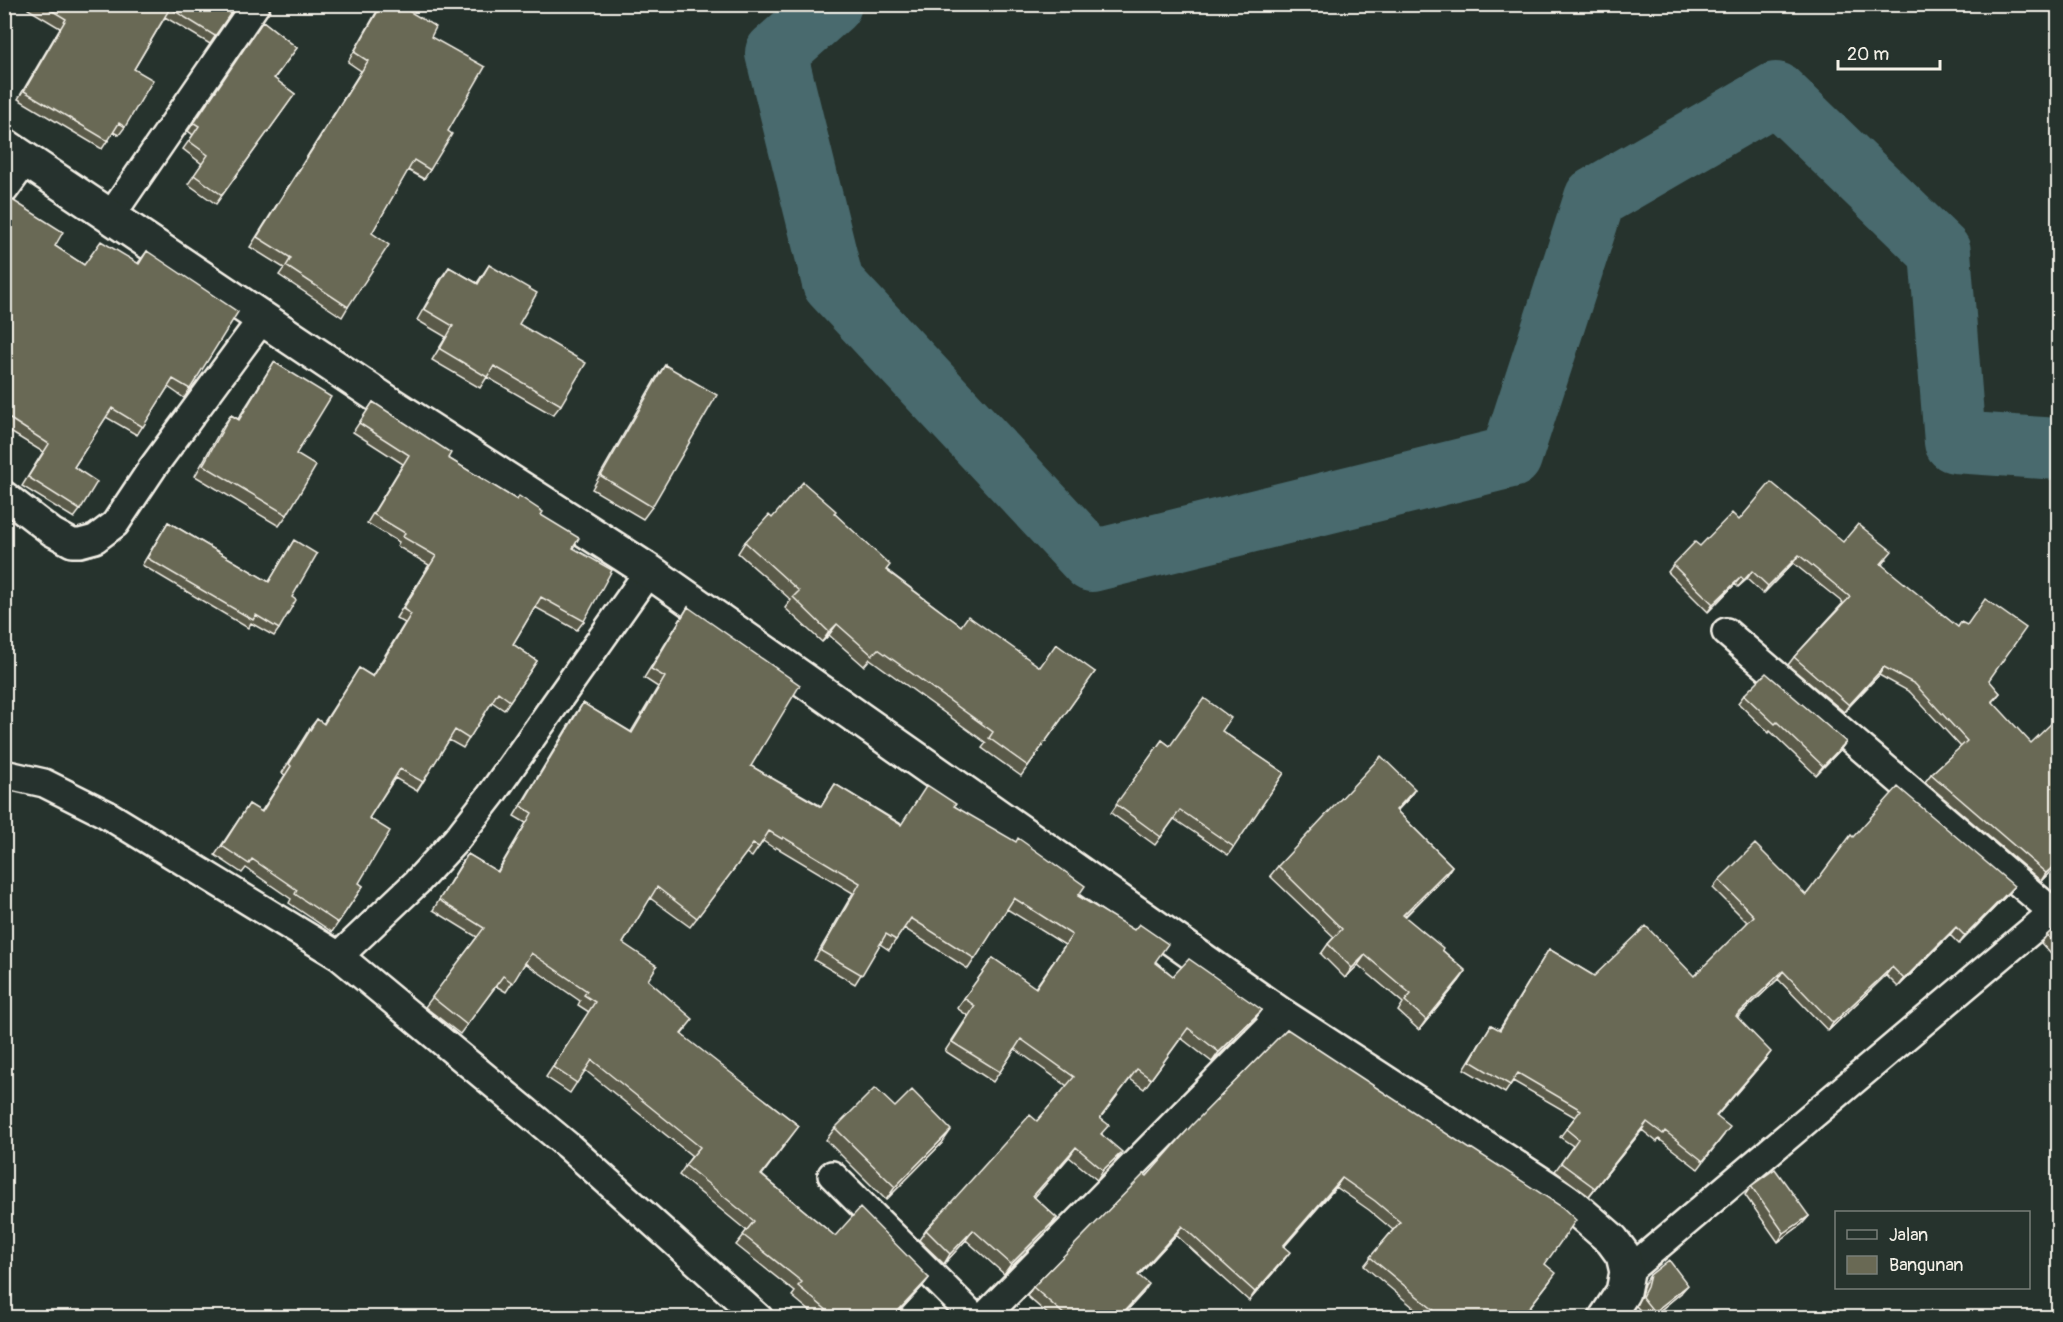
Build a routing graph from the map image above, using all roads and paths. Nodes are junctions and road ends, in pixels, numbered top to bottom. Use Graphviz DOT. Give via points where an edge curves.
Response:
graph roads {
  1 [pos="256,4"];
  2 [pos="15,153"];
  3 [pos="4,190"];
  4 [pos="110,217"];
  5 [pos="262,320"];
  6 [pos="4,495"];
  7 [pos="649,571"];
  8 [pos="1726,632"];
  9 [pos="4,774"];
  10 [pos="2056,910"];
  11 [pos="339,956"];
  12 [pos="1281,1015"];
  13 [pos="832,1175"];
  14 [pos="1628,1272"];
  15 [pos="759,1317"];
  16 [pos="975,1317"];
  17 [pos="983,1317"];
  18 [pos="1606,1317"];
  1 -- 4 [label="street"];
  2 -- 3 [label="street"];
  2 -- 4 [label="street"];
  4 -- 5 [label="street"];
  5 -- 6 [label="street" via="115,524 102,534 72,543"];
  5 -- 7 [label="street"];
  7 -- 11 [label="street" via="456,840"];
  7 -- 12 [label="street"];
  8 -- 10 [label="street"];
  9 -- 11 [label="street" via="44,783 106,814"];
  10 -- 14 [label="street"];
  11 -- 15 [label="street" via="567,1145"];
  12 -- 14 [label="street" via="1568,1201 1612,1240 1623,1255"];
  12 -- 17 [label="street"];
  13 -- 16 [label="street"];
  14 -- 18 [label="street" via="1623,1292"];
}
